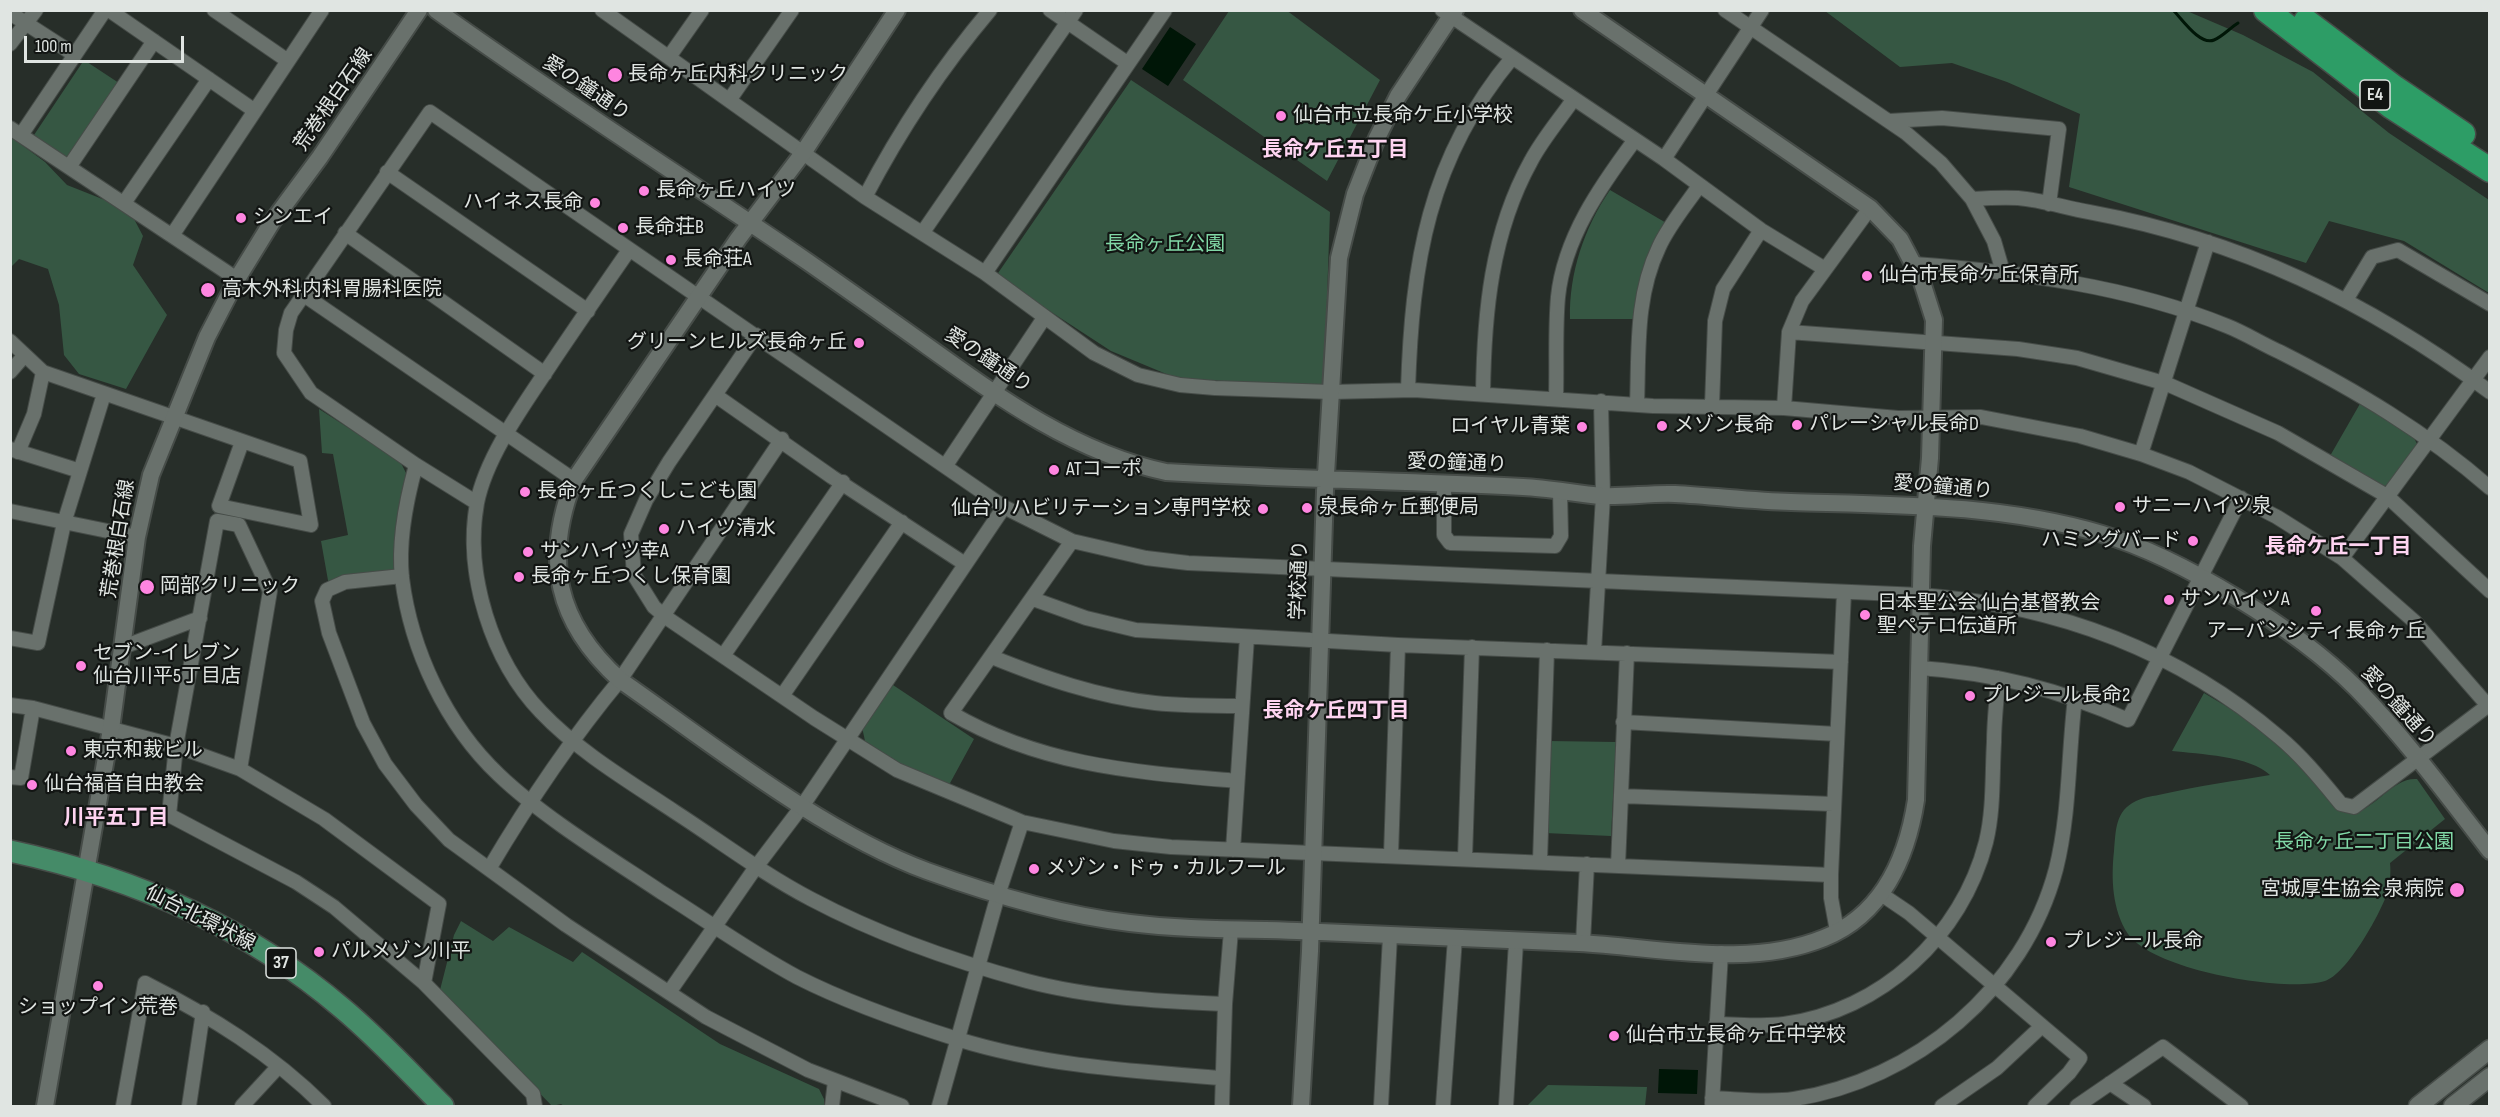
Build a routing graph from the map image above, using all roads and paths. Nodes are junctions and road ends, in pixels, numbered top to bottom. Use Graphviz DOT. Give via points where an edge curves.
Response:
graph roads {
  1 [pos="36,10"];
  2 [pos="107,10"];
  3 [pos="214,10"];
  4 [pos="419,10"];
  5 [pos="436,10"];
  6 [pos="702,10"];
  7 [pos="792,10"];
  8 [pos="897,10"];
  9 [pos="990,10"];
  10 [pos="1050,10"];
  11 [pos="1076,10"];
  12 [pos="1166,10"];
  13 [pos="1582,10"];
  14 [pos="1725,10"];
  15 [pos="1762,10"];
  16 [pos="2266,10"];
  17 [pos="2292,10"];
  18 [pos="320,11"];
  19 [pos="603,11"];
  20 [pos="1449,12"];
  21 [pos="10,13"];
  22 [pos="1068,22"];
  23 [pos="27,24"];
  24 [pos="1751,29"];
  25 [pos="153,41"];
  26 [pos="10,44"];
  27 [pos="75,55"];
  28 [pos="669,57"];
  29 [pos="1512,58"];
  30 [pos="288,61"];
  31 [pos="1127,63"];
  32 [pos="209,79"];
  33 [pos="1705,97"];
  34 [pos="730,99"];
  35 [pos="1573,100"];
  36 [pos="255,111"];
  37 [pos="1889,121"];
  38 [pos="16,132"];
  39 [pos="1634,141"];
  40 [pos="2490,150"];
  41 [pos="803,153"];
  42 [pos="1664,159"];
  43 [pos="69,166"];
  44 [pos="2490,170"];
  45 [pos="387,172"];
  46 [pos="1699,186"];
  47 [pos="865,197"];
  48 [pos="1972,199"];
  49 [pos="124,203"];
  50 [pos="2049,204"];
  51 [pos="1870,208"];
  52 [pos="751,224"];
  53 [pos="1761,230"];
  54 [pos="923,232"];
  55 [pos="345,233"];
  56 [pos="173,234"];
  57 [pos="2208,242"];
  58 [pos="629,250"];
  59 [pos="1914,264"];
  60 [pos="1825,269"];
  61 [pos="2003,272"];
  62 [pos="985,273"];
  63 [pos="237,279"];
  64 [pos="304,295"];
  65 [pos="699,298"];
  66 [pos="2346,300"];
  67 [pos="2490,304"];
  68 [pos="588,311"];
  69 [pos="2185,312"];
  70 [pos="1044,318"];
  71 [pos="1789,332"];
  72 [pos="756,335"];
  73 [pos="10,341"];
  74 [pos="1934,342"];
  75 [pos="24,356"];
  76 [pos="2490,357"];
  77 [pos="10,372"];
  78 [pos="43,372"];
  79 [pos="545,374"];
  80 [pos="2473,379"];
  81 [pos="2162,382"];
  82 [pos="1408,390"];
  83 [pos="995,392"];
  84 [pos="1331,392"];
  85 [pos="2490,392"];
  86 [pos="104,394"];
  87 [pos="1483,394"];
  88 [pos="715,395"];
  89 [pos="1556,398"];
  90 [pos="1601,401"];
  91 [pos="1637,405"];
  92 [pos="1712,406"];
  93 [pos="1784,408"];
  94 [pos="172,418"];
  95 [pos="1930,419"];
  96 [pos="507,434"];
  97 [pos="782,439"];
  98 [pos="2429,440"];
  99 [pos="242,442"];
  100 [pos="14,450"];
  101 [pos="2141,454"];
  102 [pos="416,465"];
  103 [pos="946,465"];
  104 [pos="80,471"];
  105 [pos="574,480"];
  106 [pos="1325,480"];
  107 [pos="843,482"];
  108 [pos="1444,485"];
  109 [pos="2490,488"];
  110 [pos="1560,491"];
  111 [pos="1603,496"];
  112 [pos="2387,496"];
  113 [pos="2241,498"];
  114 [pos="477,502"];
  115 [pos="1924,505"];
  116 [pos="1004,507"];
  117 [pos="10,511"];
  118 [pos="902,522"];
  119 [pos="64,523"];
  120 [pos="137,537"];
  121 [pos="1072,541"];
  122 [pos="2342,558"];
  123 [pos="965,564"];
  124 [pos="1322,571"];
  125 [pos="402,576"];
  126 [pos="2201,579"];
  127 [pos="1596,582"];
  128 [pos="2490,591"];
  129 [pos="1844,592"];
  130 [pos="1920,595"];
  131 [pos="1033,599"];
  132 [pos="663,615"];
  133 [pos="200,618"];
  134 [pos="1247,637"];
  135 [pos="10,638"];
  136 [pos="1319,641"];
  137 [pos="1398,645"];
  138 [pos="123,647"];
  139 [pos="1472,647"];
  140 [pos="1547,650"];
  141 [pos="1593,652"];
  142 [pos="1627,653"];
  143 [pos="723,656"];
  144 [pos="992,657"];
  145 [pos="2160,658"];
  146 [pos="1840,662"];
  147 [pos="1920,668"];
  148 [pos="1998,678"];
  149 [pos="620,680"];
  150 [pos="782,696"];
  151 [pos="2074,698"];
  152 [pos="10,705"];
  153 [pos="2489,705"];
  154 [pos="1242,706"];
  155 [pos="33,708"];
  156 [pos="1623,722"];
  157 [pos="111,729"];
  158 [pos="1837,734"];
  159 [pos="846,738"];
  160 [pos="574,740"];
  161 [pos="176,746"];
  162 [pos="2418,758"];
  163 [pos="240,769"];
  164 [pos="10,777"];
  165 [pos="1237,781"];
  166 [pos="1621,796"];
  167 [pos="531,802"];
  168 [pos="1833,804"];
  169 [pos="802,805"];
  170 [pos="1022,822"];
  171 [pos="1233,850"];
  172 [pos="10,851"];
  173 [pos="1312,851"];
  174 [pos="2490,851"];
  175 [pos="1391,855"];
  176 [pos="1465,858"];
  177 [pos="1540,861"];
  178 [pos="10,863"];
  179 [pos="1587,864"];
  180 [pos="1618,866"];
  181 [pos="756,867"];
  182 [pos="489,869"];
  183 [pos="85,875"];
  184 [pos="1831,875"];
  185 [pos="1881,894"];
  186 [pos="998,896"];
  187 [pos="715,927"];
  188 [pos="1231,930"];
  189 [pos="1837,931"];
  190 [pos="1310,932"];
  191 [pos="1390,936"];
  192 [pos="1455,938"];
  193 [pos="1937,938"];
  194 [pos="1516,942"];
  195 [pos="1583,943"];
  196 [pos="1721,953"];
  197 [pos="978,965"];
  198 [pos="424,983"];
  199 [pos="1993,986"];
  200 [pos="670,991"];
  201 [pos="1225,1004"];
  202 [pos="203,1012"];
  203 [pos="1716,1024"];
  204 [pos="2042,1026"];
  205 [pos="958,1039"];
  206 [pos="2490,1049"];
  207 [pos="278,1067"];
  208 [pos="2490,1077"];
  209 [pos="1222,1078"];
  210 [pos="835,1081"];
  211 [pos="2110,1083"];
  212 [pos="1712,1102"];
  213 [pos="45,1107"];
  214 [pos="123,1107"];
  215 [pos="189,1107"];
  216 [pos="243,1107"];
  217 [pos="324,1107"];
  218 [pos="425,1107"];
  219 [pos="444,1107"];
  220 [pos="535,1107"];
  221 [pos="832,1107"];
  222 [pos="902,1107"];
  223 [pos="939,1107"];
  224 [pos="1222,1107"];
  225 [pos="1300,1107"];
  226 [pos="1381,1107"];
  227 [pos="1443,1107"];
  228 [pos="1506,1107"];
  229 [pos="1942,1107"];
  230 [pos="2035,1107"];
  231 [pos="2077,1107"];
  232 [pos="2144,1107"];
  233 [pos="2241,1107"];
  234 [pos="2418,1107"];
  235 [pos="2453,1107"];
  1 -- 23 [label="street"];
  2 -- 25 [label="street"];
  2 -- 27 [label="street"];
  3 -- 30 [label="street"];
  4 -- 63 [label="street, 荒巻根白石線"];
  5 -- 52 [label="street, 愛の鐘通り"];
  6 -- 28 [label="street"];
  7 -- 34 [label="street"];
  8 -- 41 [label="street"];
  9 -- 47 [label="street" via="963,41 895,140"];
  10 -- 22 [label="street"];
  11 -- 22 [label="street"];
  12 -- 31 [label="street"];
  13 -- 33 [label="street"];
  14 -- 24 [label="street"];
  15 -- 24 [label="street"];
  16 -- 44 [label="highway, E4" via="2392,107"];
  17 -- 40 [label="highway, E4" via="2395,88"];
  18 -- 30 [label="street"];
  19 -- 28 [label="street"];
  20 -- 29 [label="street"];
  20 -- 84 [label="street, 学校通り" via="1398,96 1355,194 1339,258"];
  21 -- 23 [label="street"];
  22 -- 31 [label="street"];
  22 -- 54 [label="street"];
  23 -- 26 [label="street"];
  23 -- 27 [label="street"];
  24 -- 33 [label="street"];
  24 -- 37 [label="street"];
  25 -- 32 [label="street"];
  25 -- 43 [label="street"];
  27 -- 38 [label="street"];
  28 -- 34 [label="street"];
  29 -- 35 [label="street"];
  29 -- 82 [label="street" via="1468,118 1432,203 1410,327"];
  30 -- 36 [label="street"];
  31 -- 62 [label="street"];
  32 -- 36 [label="street"];
  32 -- 49 [label="street"];
  33 -- 42 [label="street"];
  33 -- 51 [label="street"];
  34 -- 41 [label="street"];
  35 -- 39 [label="street"];
  35 -- 87 [label="street" via="1531,160 1499,236 1484,328"];
  36 -- 56 [label="street"];
  37 -- 48 [label="street" via="1941,163"];
  37 -- 50 [label="street" via="1942,118 2059,129"];
  38 -- 43 [label="street"];
  39 -- 42 [label="street"];
  39 -- 89 [label="street" via="1586,213 1568,256 1558,296"];
  41 -- 47 [label="street"];
  41 -- 52 [label="street"];
  42 -- 46 [label="street"];
  43 -- 49 [label="street"];
  45 -- 55 [label="street"];
  45 -- 58 [label="street" via="430,112"];
  45 -- 68 [label="street"];
  46 -- 53 [label="street"];
  46 -- 91 [label="street" via="1659,246 1645,282 1639,318"];
  47 -- 54 [label="street"];
  48 -- 50 [label="street" via="2018,198"];
  48 -- 61 [label="street" via="1994,241"];
  49 -- 56 [label="street"];
  50 -- 57 [label="street" via="2131,220"];
  51 -- 59 [label="street" via="1900,239"];
  51 -- 60 [label="street"];
  52 -- 65 [label="street"];
  52 -- 83 [label="street, 愛の鐘通り"];
  53 -- 60 [label="street"];
  53 -- 92 [label="street" via="1723,289 1715,321"];
  54 -- 62 [label="street"];
  55 -- 64 [label="street"];
  55 -- 79 [label="street"];
  56 -- 63 [label="street"];
  57 -- 66 [label="street" via="2313,282"];
  57 -- 69 [label="street"];
  58 -- 65 [label="street"];
  58 -- 68 [label="street"];
  59 -- 61 [label="street"];
  59 -- 74 [label="street" via="1934,320"];
  60 -- 71 [label="street" via="1802,301"];
  61 -- 69 [label="street" via="2074,284"];
  62 -- 70 [label="street"];
  63 -- 94 [label="street, 荒巻根白石線"];
  64 -- 96 [label="street"];
  64 -- 102 [label="street" via="291,313 286,330 284,353 296,373 311,393"];
  65 -- 72 [label="street"];
  65 -- 105 [label="street"];
  66 -- 67 [label="street" via="2372,257 2398,250"];
  66 -- 80 [label="street"];
  68 -- 79 [label="street"];
  69 -- 81 [label="street"];
  69 -- 98 [label="street" via="2227,326 2340,382"];
  70 -- 83 [label="street"];
  70 -- 84 [label="street" via="1094,353 1138,375 1180,385"];
  71 -- 74 [label="street"];
  71 -- 93 [label="street"];
  72 -- 88 [label="street"];
  72 -- 103 [label="street"];
  73 -- 75 [label="street"];
  74 -- 81 [label="street" via="2018,348 2076,358"];
  74 -- 95 [label="street"];
  75 -- 77 [label="street"];
  75 -- 78 [label="street"];
  76 -- 80 [label="street"];
  78 -- 86 [label="street"];
  78 -- 100 [label="street" via="34,414"];
  79 -- 96 [label="street"];
  80 -- 85 [label="street"];
  80 -- 98 [label="street"];
  81 -- 101 [label="street"];
  81 -- 112 [label="street" via="2278,433"];
  82 -- 84 [label="street"];
  82 -- 87 [label="street"];
  83 -- 103 [label="street"];
  83 -- 106 [label="street, 愛の鐘通り" via="1060,434 1128,464 1166,472"];
  84 -- 106 [label="street, 学校通り"];
  86 -- 94 [label="street"];
  86 -- 104 [label="street"];
  87 -- 89 [label="street"];
  88 -- 97 [label="street"];
  88 -- 132 [label="street" via="646,500 632,534 634,574"];
  89 -- 90 [label="street"];
  90 -- 91 [label="street"];
  90 -- 111 [label="street"];
  91 -- 92 [label="street"];
  92 -- 93 [label="street"];
  93 -- 95 [label="street"];
  94 -- 99 [label="street"];
  94 -- 120 [label="street, 荒巻根白石線" via="151,475"];
  95 -- 101 [label="street" via="1981,417 2080,436"];
  95 -- 115 [label="street"];
  96 -- 105 [label="street"];
  96 -- 114 [label="street"];
  97 -- 107 [label="street"];
  97 -- 132 [label="street"];
  98 -- 109 [label="street"];
  98 -- 112 [label="street"];
  99 -- 99 [label="street" via="300,461 311,525 219,506"];
  100 -- 104 [label="street"];
  101 -- 113 [label="street"];
  102 -- 114 [label="street"];
  102 -- 125 [label="street" via="407,496"];
  103 -- 116 [label="street"];
  104 -- 119 [label="street"];
  105 -- 149 [label="street" via="563,510 557,546 560,581 572,624 597,658"];
  106 -- 108 [label="street, 愛の鐘通り"];
  106 -- 124 [label="street, 学校通り"];
  107 -- 118 [label="street"];
  107 -- 143 [label="street"];
  108 -- 110 [label="street, 愛の鐘通り"];
  108 -- 110 [label="street" via="1444,535 1450,543 1555,546 1561,536"];
  110 -- 111 [label="street, 愛の鐘通り"];
  111 -- 115 [label="street, 愛の鐘通り" via="1672,494 1782,502"];
  111 -- 127 [label="street"];
  112 -- 122 [label="street"];
  112 -- 128 [label="street"];
  113 -- 122 [label="street"];
  113 -- 126 [label="street"];
  114 -- 160 [label="street" via="476,565 495,642 515,678 541,712"];
  115 -- 126 [label="street, 愛の鐘通り" via="1976,509 2103,534"];
  115 -- 130 [label="street"];
  116 -- 121 [label="street"];
  116 -- 123 [label="street"];
  117 -- 119 [label="street"];
  118 -- 123 [label="street"];
  118 -- 150 [label="street"];
  119 -- 120 [label="street"];
  119 -- 135 [label="street" via="38,643"];
  120 -- 138 [label="street, 荒巻根白石線"];
  121 -- 124 [label="street" via="1188,564"];
  121 -- 131 [label="street"];
  122 -- 153 [label="street" via="2415,622"];
  123 -- 159 [label="street"];
  124 -- 127 [label="street"];
  124 -- 136 [label="street, 学校通り"];
  125 -- 167 [label="street" via="410,619 428,672 460,729 497,774"];
  125 -- 182 [label="street" via="345,582 327,590 322,601 329,633 363,723 385,764 449,840"];
  126 -- 145 [label="street"];
  126 -- 162 [label="street, 愛の鐘通り" via="2306,645 2354,686"];
  127 -- 129 [label="street"];
  127 -- 141 [label="street"];
  129 -- 130 [label="street"];
  129 -- 146 [label="street"];
  130 -- 145 [label="street" via="2040,612 2120,638"];
  130 -- 147 [label="street"];
  131 -- 134 [label="street" via="1136,630"];
  131 -- 144 [label="street"];
  132 -- 143 [label="street"];
  132 -- 149 [label="street"];
  133 -- 138 [label="street"];
  133 -- 161 [label="street"];
  133 -- 163 [label="street" via="217,521 239,525 270,591"];
  134 -- 136 [label="street"];
  134 -- 154 [label="street"];
  136 -- 137 [label="street"];
  136 -- 173 [label="street, 学校通り"];
  137 -- 139 [label="street"];
  137 -- 175 [label="street"];
  138 -- 157 [label="street, 荒巻根白石線"];
  139 -- 140 [label="street"];
  139 -- 176 [label="street"];
  140 -- 141 [label="street"];
  140 -- 177 [label="street"];
  141 -- 142 [label="street"];
  142 -- 146 [label="street"];
  142 -- 156 [label="street"];
  143 -- 150 [label="street"];
  144 -- 154 [label="street" via="1060,683 1106,695 1155,703"];
  144 -- 165 [label="street" via="951,713 985,733 1055,758"];
  145 -- 151 [label="street" via="2128,720"];
  145 -- 162 [label="street" via="2206,684 2281,738 2341,804 2354,807"];
  146 -- 158 [label="street"];
  147 -- 148 [label="street"];
  147 -- 185 [label="street" via="1916,800 1899,865"];
  148 -- 151 [label="street"];
  148 -- 193 [label="street" via="1991,814 1986,841 1976,877"];
  149 -- 160 [label="street"];
  149 -- 169 [label="street"];
  150 -- 159 [label="street"];
  151 -- 199 [label="street" via="2067,801 2055,871 2028,938"];
  152 -- 155 [label="street"];
  153 -- 162 [label="street"];
  154 -- 165 [label="street"];
  155 -- 157 [label="street"];
  155 -- 164 [label="street" via="21,778"];
  156 -- 158 [label="street"];
  156 -- 166 [label="street"];
  157 -- 161 [label="street"];
  157 -- 183 [label="street, 荒巻根白石線"];
  158 -- 168 [label="street"];
  159 -- 169 [label="street"];
  159 -- 170 [label="street" via="897,770"];
  160 -- 167 [label="street"];
  160 -- 181 [label="street"];
  161 -- 163 [label="street"];
  161 -- 198 [label="street" via="170,801 170,815 174,819 316,894"];
  162 -- 174 [label="street, 愛の鐘通り"];
  163 -- 198 [label="street" via="324,819 436,899 439,904"];
  165 -- 171 [label="street"];
  166 -- 168 [label="street"];
  166 -- 180 [label="street"];
  167 -- 182 [label="street"];
  167 -- 187 [label="street"];
  168 -- 184 [label="street"];
  169 -- 181 [label="street"];
  169 -- 186 [label="street" via="850,834 923,869"];
  170 -- 171 [label="street" via="1114,841"];
  170 -- 186 [label="street"];
  171 -- 173 [label="street"];
  172 -- 183 [label="main road, 仙台北環状線 / 37"];
  173 -- 175 [label="street"];
  173 -- 190 [label="street, 学校通り"];
  175 -- 176 [label="street"];
  176 -- 177 [label="street"];
  177 -- 179 [label="street"];
  178 -- 183 [label="main road, 仙台北環状線 / 37"];
  179 -- 180 [label="street"];
  179 -- 195 [label="street"];
  180 -- 184 [label="street"];
  181 -- 187 [label="street"];
  181 -- 197 [label="street" via="854,921"];
  182 -- 200 [label="street" via="566,925"];
  183 -- 213 [label="street, 荒巻根白石線"];
  183 -- 218 [label="main road, 仙台北環状線 / 37" via="168,913 275,973 340,1023"];
  183 -- 219 [label="main road, 仙台北環状線 / 37" via="161,896 268,953 341,1007"];
  184 -- 189 [label="street"];
  185 -- 189 [label="street"];
  185 -- 193 [label="street"];
  186 -- 188 [label="street" via="1094,918"];
  186 -- 197 [label="street"];
  187 -- 200 [label="street"];
  187 -- 205 [label="street" via="827,991"];
  188 -- 190 [label="street"];
  188 -- 201 [label="street"];
  189 -- 196 [label="street" via="1791,949"];
  190 -- 191 [label="street"];
  190 -- 225 [label="street, 学校通り"];
  191 -- 192 [label="street"];
  191 -- 226 [label="street"];
  192 -- 194 [label="street"];
  192 -- 227 [label="street"];
  193 -- 199 [label="street"];
  193 -- 203 [label="street" via="1884,987 1856,1004 1784,1024"];
  194 -- 195 [label="street"];
  194 -- 228 [label="street"];
  195 -- 196 [label="street"];
  196 -- 203 [label="street"];
  197 -- 201 [label="street" via="1028,981 1087,993"];
  197 -- 205 [label="street"];
  198 -- 220 [label="street" via="533,1094"];
  199 -- 204 [label="street"];
  199 -- 212 [label="street" via="1924,1051 1874,1077 1792,1099"];
  200 -- 210 [label="street" via="740,1037"];
  201 -- 209 [label="street"];
  202 -- 207 [label="street"];
  202 -- 214 [label="street" via="145,983"];
  202 -- 215 [label="street"];
  203 -- 212 [label="street"];
  204 -- 229 [label="street" via="1997,1068"];
  204 -- 230 [label="street" via="2080,1058"];
  205 -- 209 [label="street" via="1068,1065"];
  205 -- 223 [label="street"];
  206 -- 234 [label="main road"];
  207 -- 216 [label="street"];
  207 -- 217 [label="street"];
  208 -- 235 [label="main road"];
  209 -- 224 [label="street"];
  210 -- 221 [label="street"];
  210 -- 222 [label="street"];
  211 -- 231 [label="street"];
  211 -- 232 [label="street"];
  211 -- 233 [label="street" via="2163,1047"];
}
